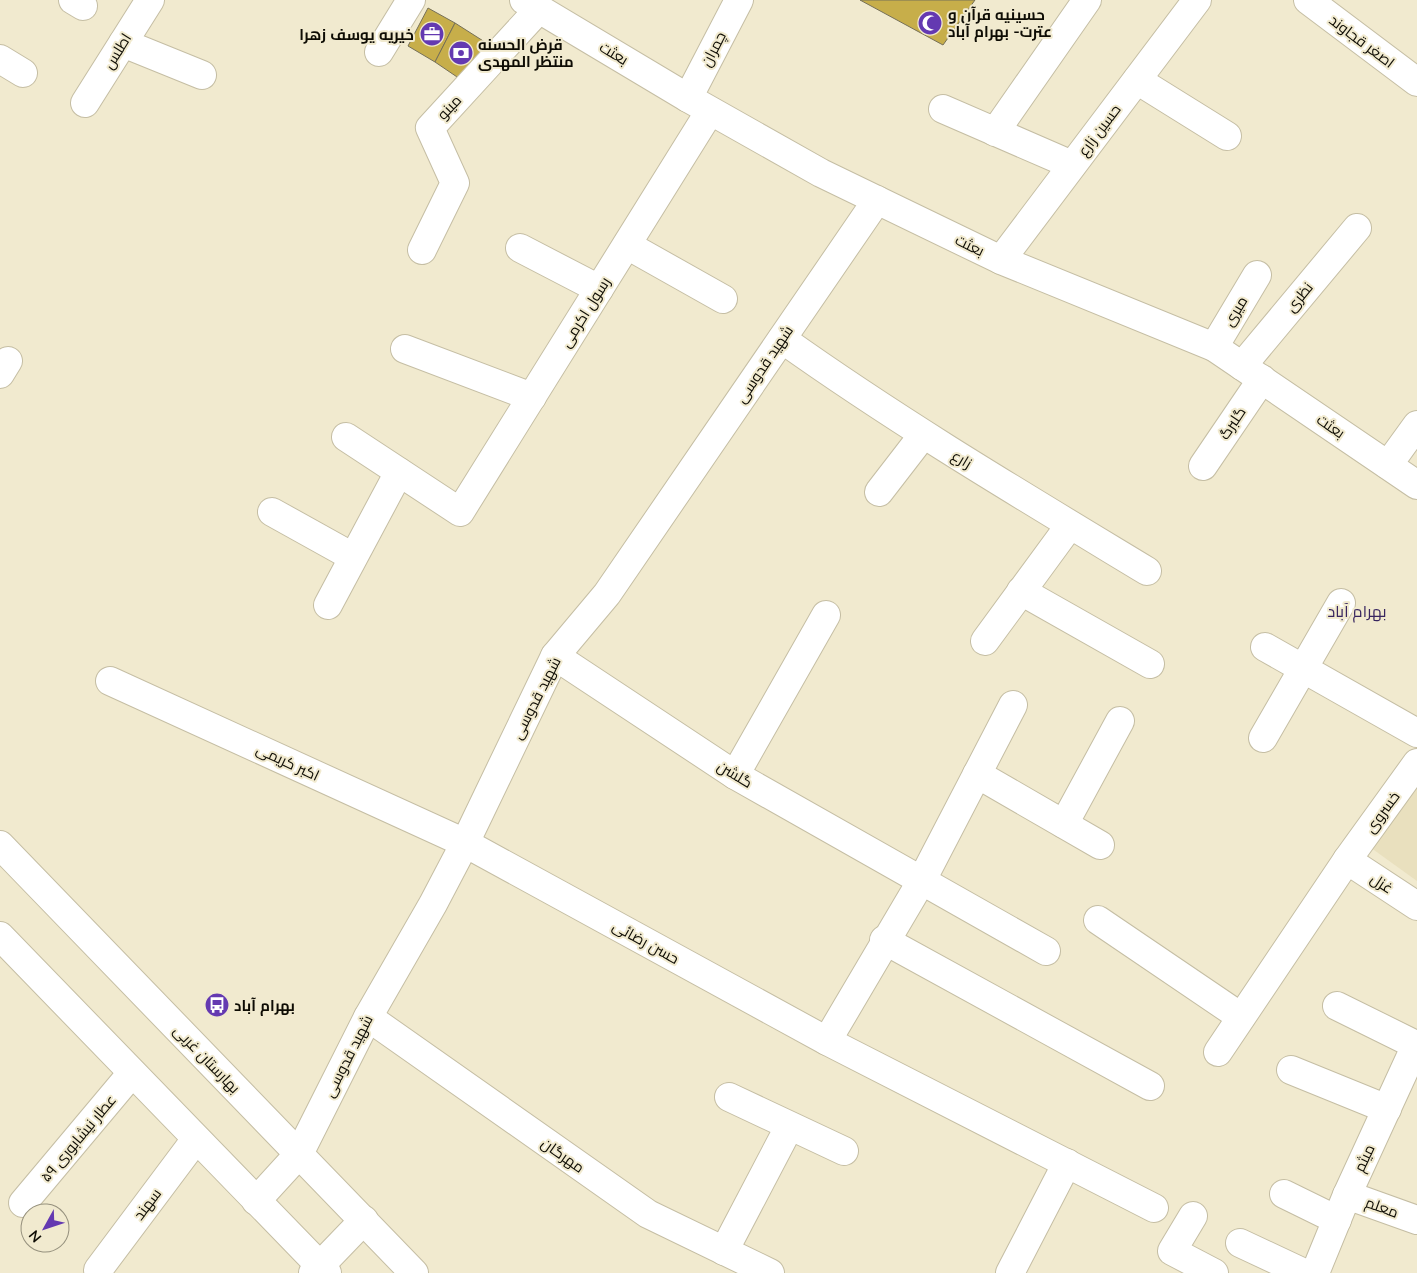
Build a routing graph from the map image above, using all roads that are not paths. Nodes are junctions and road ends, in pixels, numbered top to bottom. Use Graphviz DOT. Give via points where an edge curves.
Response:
graph roads {
  1 [pos="150,0"];
  2 [pos="411,0"];
  3 [pos="739,0"];
  4 [pos="1087,0"];
  5 [pos="1197,0"];
  6 [pos="1308,0"];
  7 [pos="532,4"];
  8 [pos="123,43"];
  9 [pos="379,52"];
  10 [pos="0,59"];
  11 [pos="23,73"];
  12 [pos="202,75"];
  13 [pos="1137,80"];
  14 [pos="1417,82"];
  15 [pos="85,103"];
  16 [pos="699,104"];
  17 [pos="943,108"];
  18 [pos="995,132"];
  19 [pos="1227,136"];
  20 [pos="1072,165"];
  21 [pos="877,200"];
  22 [pos="1356,228"];
  23 [pos="627,245"];
  24 [pos="520,248"];
  25 [pos="422,250"];
  26 [pos="1001,260"];
  27 [pos="1257,275"];
  28 [pos="599,289"];
  29 [pos="723,298"];
  30 [pos="782,339"];
  31 [pos="1214,347"];
  32 [pos="405,349"];
  33 [pos="1252,373"];
  34 [pos="532,397"];
  35 [pos="1417,425"];
  36 [pos="924,435"];
  37 [pos="346,437"];
  38 [pos="1388,465"];
  39 [pos="1202,466"];
  40 [pos="399,472"];
  41 [pos="1417,485"];
  42 [pos="879,492"];
  43 [pos="272,512"];
  44 [pos="1070,525"];
  45 [pos="353,557"];
  46 [pos="1147,572"];
  47 [pos="1021,591"];
  48 [pos="1341,603"];
  49 [pos="328,605"];
  50 [pos="826,615"];
  51 [pos="985,641"];
  52 [pos="1265,647"];
  53 [pos="555,656"];
  54 [pos="1150,664"];
  55 [pos="1302,668"];
  56 [pos="110,681"];
  57 [pos="1013,705"];
  58 [pos="1120,721"];
  59 [pos="1417,733"];
  60 [pos="1263,738"];
  61 [pos="1417,763"];
  62 [pos="735,774"];
  63 [pos="977,774"];
  64 [pos="1064,824"];
  65 [pos="465,843"];
  66 [pos="0,845"];
  67 [pos="1100,845"];
  68 [pos="1347,860"];
  69 [pos="922,880"];
  70 [pos="1417,906"];
  71 [pos="1098,920"];
  72 [pos="0,936"];
  73 [pos="884,940"];
  74 [pos="1046,951"];
  75 [pos="1337,1006"];
  76 [pos="368,1017"];
  77 [pos="1241,1017"];
  78 [pos="827,1041"];
  79 [pos="1416,1045"];
  80 [pos="1218,1052"];
  81 [pos="1291,1070"];
  82 [pos="132,1073"];
  83 [pos="1150,1086"];
  84 [pos="728,1097"];
  85 [pos="1387,1109"];
  86 [pos="789,1127"];
  87 [pos="196,1139"];
  88 [pos="844,1151"];
  89 [pos="299,1154"];
  90 [pos="1067,1163"];
  91 [pos="1284,1194"];
  92 [pos="1347,1194"];
  93 [pos="256,1200"];
  94 [pos="23,1203"];
  95 [pos="1154,1208"];
  96 [pos="1192,1216"];
  97 [pos="364,1220"];
  98 [pos="1337,1220"];
  99 [pos="1417,1220"];
  100 [pos="1240,1243"];
  101 [pos="724,1251"];
  102 [pos="400,1269"];
  103 [pos="98,1270"];
  104 [pos="320,1270"];
  105 [pos="770,1273"];
  106 [pos="1010,1273"];
  107 [pos="1214,1273"];
  108 [pos="1304,1273"];
  109 [pos="1315,1273"];
  1 -- 8 [label="street, اطلس"];
  2 -- 9 [label="street"];
  3 -- 16 [label="street, چمران"];
  4 -- 18 [label="street"];
  5 -- 13 [label="street, حسین زارع"];
  6 -- 14 [label="street, اصغر قجاوند"];
  7 -- 16 [label="street, بعثت"];
  7 -- 25 [label="street, مینو" via="430,128 455,183"];
  8 -- 12 [label="street"];
  8 -- 15 [label="street, اطلس"];
  10 -- 11 [label="street"];
  13 -- 19 [label="street"];
  13 -- 20 [label="street, حسین زارع"];
  16 -- 21 [label="street, بعثت" via="821,173"];
  16 -- 23 [label="street, رسول اکرمی"];
  17 -- 18 [label="street"];
  18 -- 20 [label="street"];
  20 -- 26 [label="street, حسین زارع"];
  21 -- 26 [label="street, بعثت"];
  21 -- 30 [label="street, شهید قدوسی"];
  22 -- 33 [label="street, نظری"];
  23 -- 28 [label="street, رسول اکرمی"];
  23 -- 29 [label="street"];
  24 -- 28 [label="street"];
  26 -- 31 [label="street, بعثت"];
  27 -- 31 [label="street, میری"];
  28 -- 34 [label="street, رسول اکرمی"];
  30 -- 36 [label="street, زارع"];
  30 -- 53 [label="street, شهید قدوسی" via="607,594"];
  31 -- 33 [label="street, بعثت"];
  32 -- 34 [label="street"];
  33 -- 38 [label="street, بعثت"];
  33 -- 39 [label="street, گلبرگ"];
  34 -- 40 [label="street, رسول اکرمی" via="460,512"];
  35 -- 38 [label="street"];
  36 -- 42 [label="street"];
  36 -- 44 [label="street, زارع"];
  37 -- 40 [label="street"];
  38 -- 41 [label="street, بعثت"];
  40 -- 45 [label="street"];
  43 -- 45 [label="street"];
  44 -- 46 [label="street, زارع"];
  44 -- 47 [label="street"];
  45 -- 49 [label="street"];
  47 -- 51 [label="street"];
  47 -- 54 [label="street"];
  48 -- 55 [label="street"];
  50 -- 62 [label="street"];
  52 -- 55 [label="street"];
  53 -- 62 [label="street, گلشن"];
  53 -- 65 [label="street, شهید قدوسی"];
  55 -- 59 [label="street"];
  55 -- 60 [label="street"];
  56 -- 65 [label="street, اکبر کریمی"];
  57 -- 63 [label="street"];
  58 -- 64 [label="street"];
  61 -- 68 [label="street, خسروی"];
  62 -- 69 [label="street, گلشن"];
  63 -- 64 [label="street"];
  63 -- 69 [label="street"];
  64 -- 67 [label="street"];
  65 -- 76 [label="street, شهید قدوسی"];
  65 -- 78 [label="street, حسن رضائی"];
  66 -- 89 [label="street, بهارستان غربی"];
  68 -- 70 [label="street, غزل"];
  68 -- 77 [label="street, خسروی"];
  69 -- 73 [label="street"];
  69 -- 74 [label="street, گلشن"];
  71 -- 77 [label="street"];
  72 -- 82 [label="street"];
  73 -- 78 [label="street"];
  73 -- 83 [label="street"];
  75 -- 79 [label="street"];
  76 -- 89 [label="street, شهید قدوسی"];
  76 -- 101 [label="street, مهرگان" via="648,1214"];
  77 -- 80 [label="street, خسروی"];
  78 -- 90 [label="street, حسن رضائی"];
  79 -- 85 [label="street, میثم"];
  81 -- 85 [label="street"];
  82 -- 87 [label="street"];
  82 -- 94 [label="street, عطار نیشابوری ۵۹"];
  84 -- 86 [label="street"];
  85 -- 92 [label="street, میثم"];
  86 -- 88 [label="street"];
  86 -- 101 [label="street"];
  87 -- 93 [label="street"];
  87 -- 103 [label="street, سهند"];
  89 -- 93 [label="street, شهید قدوسی"];
  89 -- 97 [label="street, بهارستان غربی"];
  90 -- 95 [label="street, حسن رضائی"];
  90 -- 106 [label="street"];
  91 -- 98 [label="street"];
  92 -- 98 [label="street, میثم"];
  92 -- 99 [label="street, معلم"];
  93 -- 104 [label="street"];
  96 -- 107 [label="street" via="1172,1251"];
  97 -- 102 [label="street, بهارستان غربی"];
  97 -- 104 [label="street"];
  98 -- 109 [label="street, میثم"];
  100 -- 108 [label="street"];
  101 -- 105 [label="street, مهرگان"];
}
